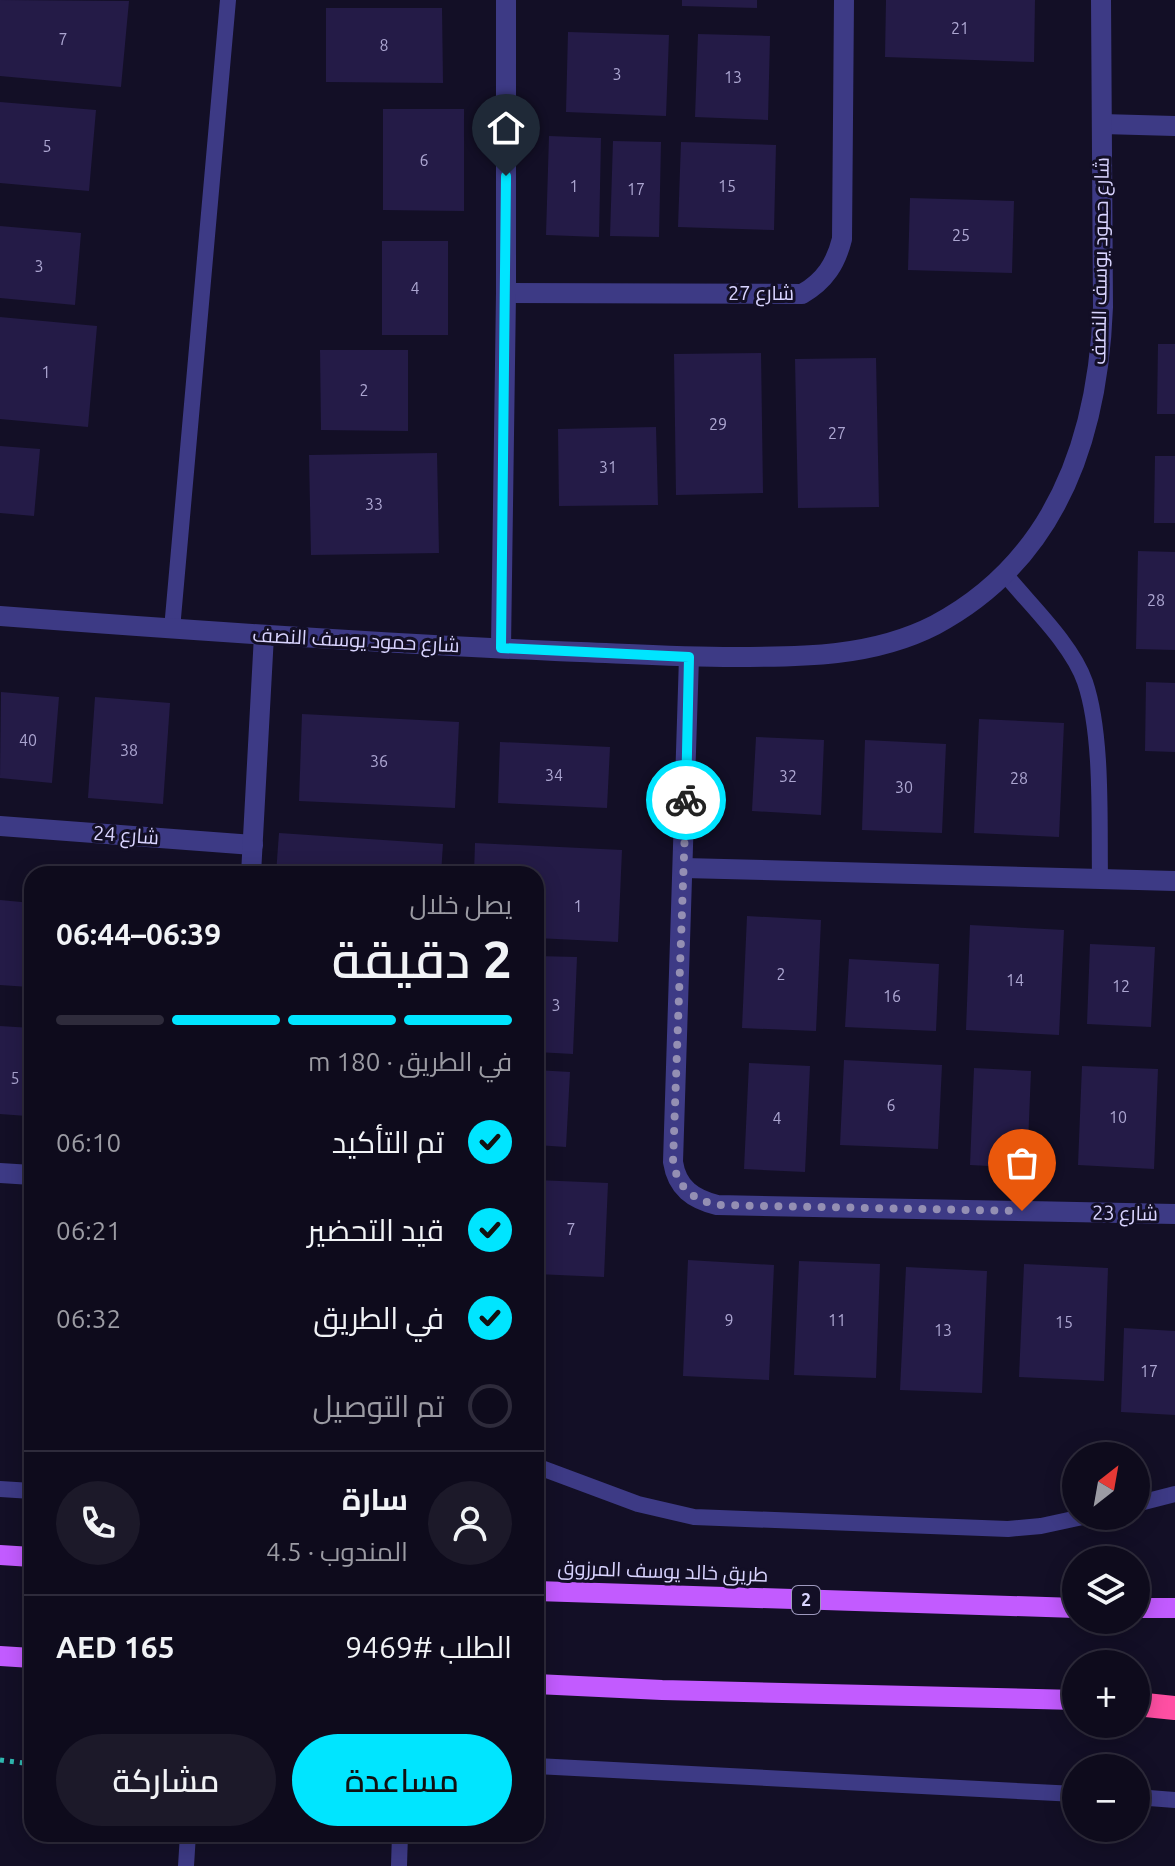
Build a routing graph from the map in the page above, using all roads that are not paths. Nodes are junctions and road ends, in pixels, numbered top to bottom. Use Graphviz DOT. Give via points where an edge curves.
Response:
graph roads {
  1 [pos="228,0"];
  2 [pos="506,0"];
  3 [pos="844,0"];
  4 [pos="1101,0"];
  5 [pos="1102,124"];
  6 [pos="1175,126"];
  7 [pos="506,293"];
  8 [pos="1004,573"];
  9 [pos="0,616"];
  10 [pos="172,629"];
  11 [pos="264,635"];
  12 [pos="501,648"];
  13 [pos="689,657"];
  14 [pos="0,826"];
  15 [pos="253,845"];
  16 [pos="252,866"];
  17 [pos="684,868"];
  18 [pos="1100,879"];
  19 [pos="1175,881"];
  20 [pos="0,1173"];
  21 [pos="24,1174"];
  22 [pos="1175,1214"];
  23 [pos="544,1469"];
  24 [pos="0,1489"];
  25 [pos="24,1490"];
  26 [pos="1175,1494"];
  27 [pos="1150,1500"];
  28 [pos="1062,1521"];
  29 [pos="0,1555"];
  30 [pos="24,1556"];
  31 [pos="544,1591"];
  32 [pos="1062,1608"];
  33 [pos="1150,1608"];
  34 [pos="1175,1608"];
  35 [pos="0,1656"];
  36 [pos="24,1658"];
  37 [pos="544,1684"];
  38 [pos="1062,1700"];
  39 [pos="1175,1700"];
  40 [pos="1150,1701"];
  41 [pos="1150,1704"];
  42 [pos="1175,1708"];
  43 [pos="544,1766"];
  44 [pos="1062,1793"];
  45 [pos="1150,1798"];
  46 [pos="1175,1800"];
  47 [pos="188,1842"];
  48 [pos="400,1842"];
  49 [pos="186,1866"];
  50 [pos="399,1866"];
  1 -- 10 [label="lane"];
  2 -- 7 [label="street"];
  3 -- 7 [label="street, شارع 27" via="842,239 831,268 813,288 802,294"];
  4 -- 5 [label="street, شارع حمود يوسف النصف"];
  5 -- 6 [label="street"];
  5 -- 8 [label="street, شارع حمود يوسف النصف" via="1102,332 1090,413 1059,500"];
  7 -- 12 [label="street"];
  8 -- 13 [label="street, شارع حمود يوسف النصف" via="934,625 874,647 798,657"];
  8 -- 18 [label="lane" via="1061,642 1085,681 1097,768"];
  9 -- 10 [label="street, شارع حمود يوسف النصف"];
  10 -- 11 [label="street, شارع حمود يوسف النصف"];
  11 -- 12 [label="street, شارع حمود يوسف النصف"];
  11 -- 15 [label="street"];
  12 -- 13 [label="street, شارع حمود يوسف النصف"];
  13 -- 17 [label="street, شارع 23"];
  14 -- 15 [label="street, شارع 24"];
  15 -- 16 [label="street"];
  17 -- 18 [label="street"];
  17 -- 22 [label="street, شارع 23" via="673,1162 679,1183 692,1196 717,1205"];
  18 -- 19 [label="street"];
  20 -- 21 [label="street"];
  23 -- 28 [label="lane" via="638,1504 694,1517 1008,1529"];
  24 -- 25 [label="lane"];
  26 -- 27 [label="lane"];
  29 -- 30 [label="main road"];
  31 -- 32 [label="main road, طريق خالد يوسف المرزوق / 2"];
  33 -- 34 [label="main road"];
  35 -- 36 [label="main road"];
  37 -- 38 [label="main road"];
  39 -- 40 [label="main road"];
  41 -- 42 [label="highway"];
  43 -- 44 [label="lane"];
  45 -- 46 [label="lane"];
  47 -- 49 [label="lane"];
  48 -- 50 [label="lane"];
}
